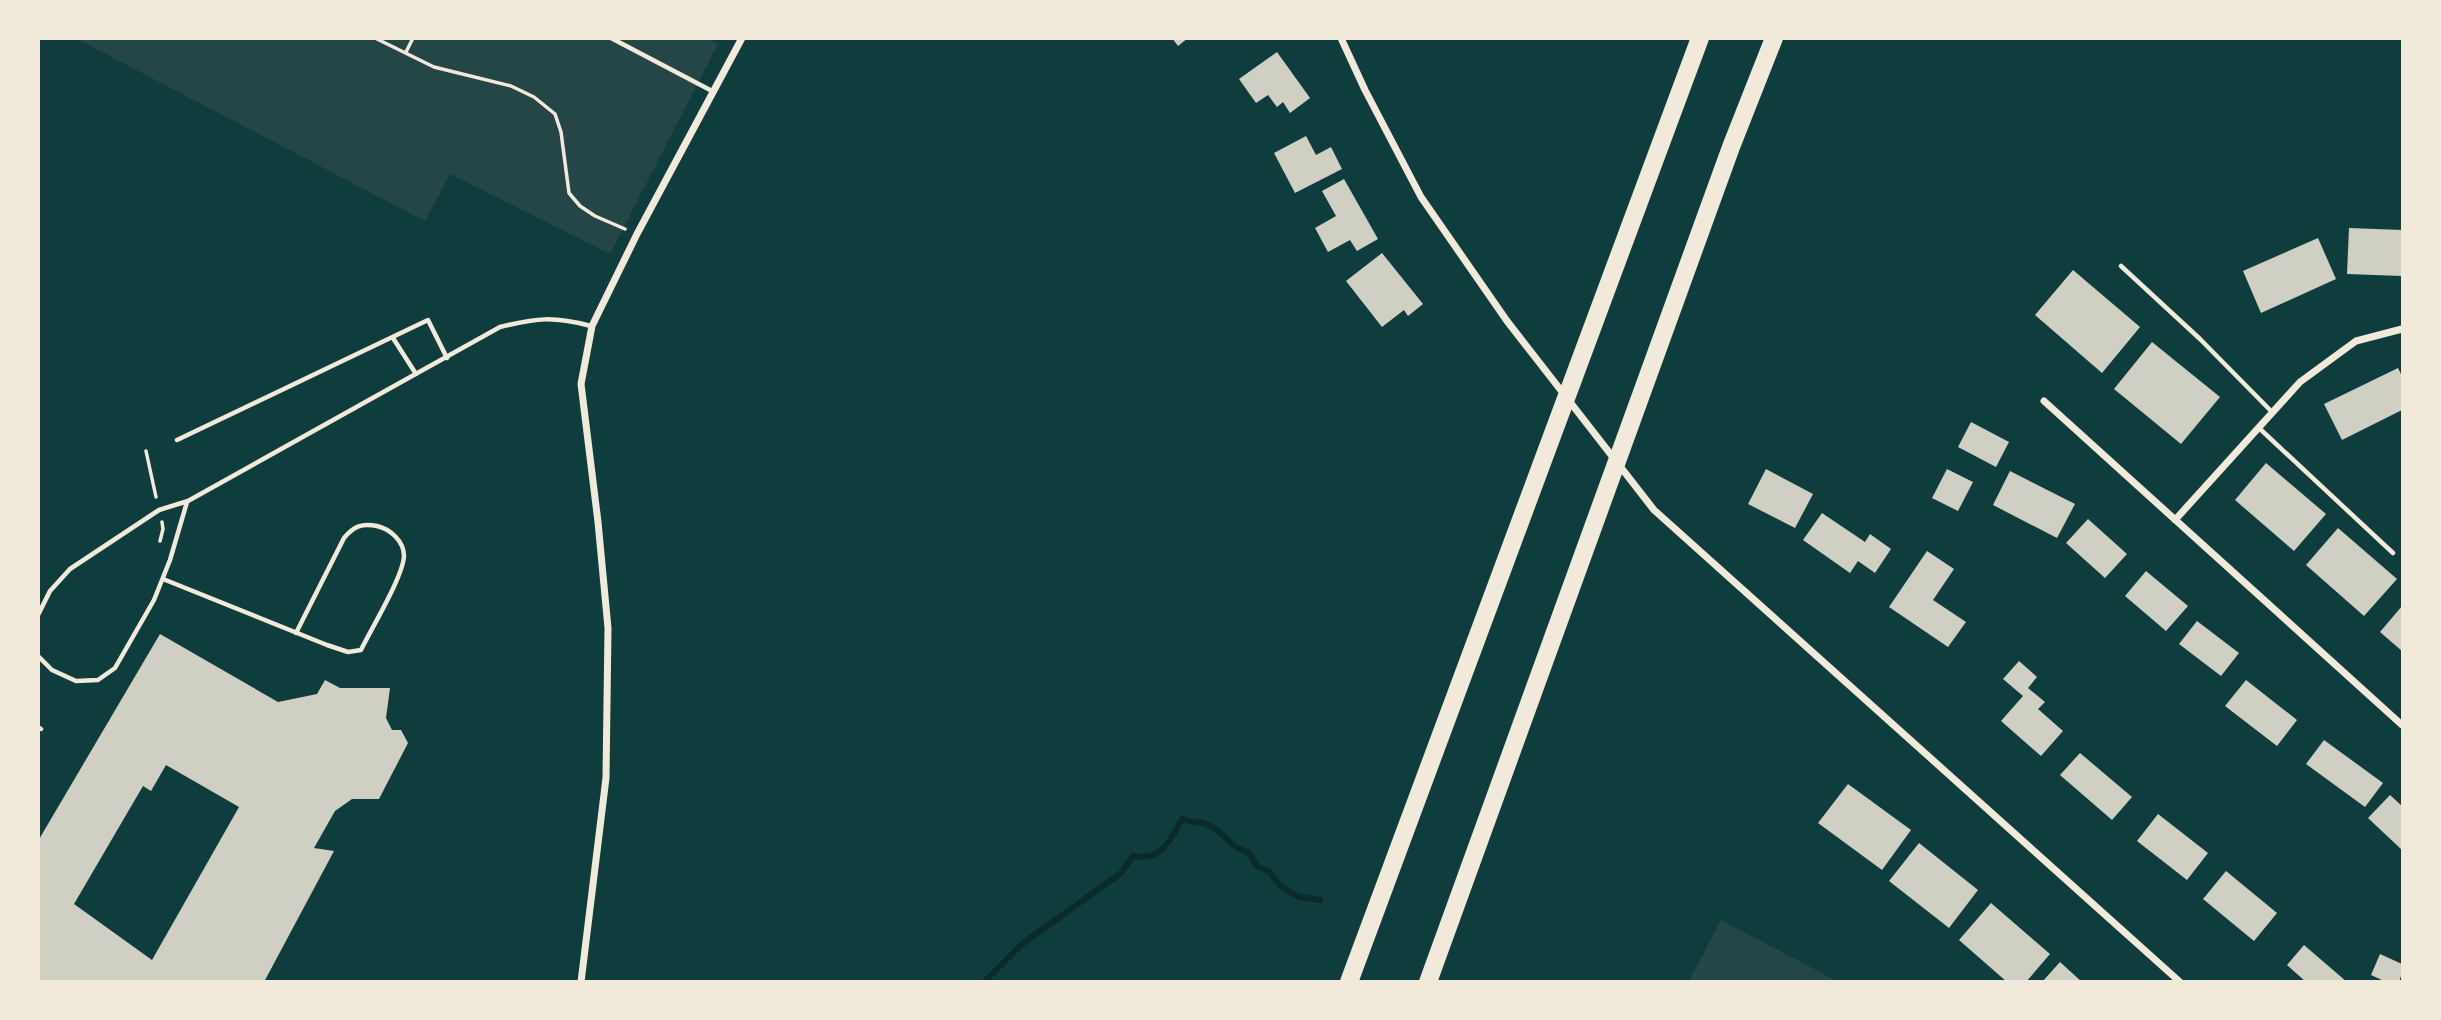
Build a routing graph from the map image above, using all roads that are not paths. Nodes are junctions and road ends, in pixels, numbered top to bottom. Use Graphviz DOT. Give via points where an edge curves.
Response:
graph roads {
  1 [pos="611,38"];
  2 [pos="742,38"];
  3 [pos="1341,38"];
  4 [pos="1700,38"];
  5 [pos="1773,38"];
  6 [pos="714,92"];
  7 [pos="2121,266"];
  8 [pos="592,326"];
  9 [pos="2403,329"];
  10 [pos="393,338"];
  11 [pos="447,358"];
  12 [pos="416,374"];
  13 [pos="2045,401"];
  14 [pos="2272,413"];
  15 [pos="2259,428"];
  16 [pos="177,440"];
  17 [pos="188,501"];
  18 [pos="2175,520"];
  19 [pos="2393,553"];
  20 [pos="163,579"];
  21 [pos="38,615"];
  22 [pos="296,633"];
  23 [pos="38,656"];
  24 [pos="2403,725"];
  25 [pos="581,982"];
  26 [pos="1349,982"];
  27 [pos="1428,982"];
  28 [pos="2180,982"];
  1 -- 6 [label="lane"];
  2 -- 6 [label="street"];
  3 -- 28 [label="street" via="1421,197 1507,321 1654,510"];
  4 -- 26 [label="highway"];
  5 -- 27 [label="highway"];
  6 -- 8 [label="street"];
  7 -- 14 [label="lane"];
  8 -- 11 [label="lane" via="560,318 531,319 499,327"];
  8 -- 25 [label="street" via="580,384 608,628 606,778"];
  9 -- 14 [label="street" via="2356,341 2300,382"];
  10 -- 11 [label="lane" via="428,320"];
  10 -- 12 [label="lane"];
  10 -- 16 [label="lane"];
  11 -- 12 [label="lane"];
  12 -- 17 [label="lane"];
  13 -- 18 [label="street"];
  14 -- 15 [label="street"];
  15 -- 18 [label="street"];
  15 -- 19 [label="lane"];
  17 -- 20 [label="lane"];
  17 -- 21 [label="lane" via="159,510 70,569 50,591"];
  18 -- 24 [label="street"];
  20 -- 22 [label="lane"];
  20 -- 23 [label="lane" via="115,667 98,680 76,681 52,670"];
  22 -- 22 [label="lane" via="348,652 361,650 401,569 404,554 397,537 385,528 353,527"];
}
